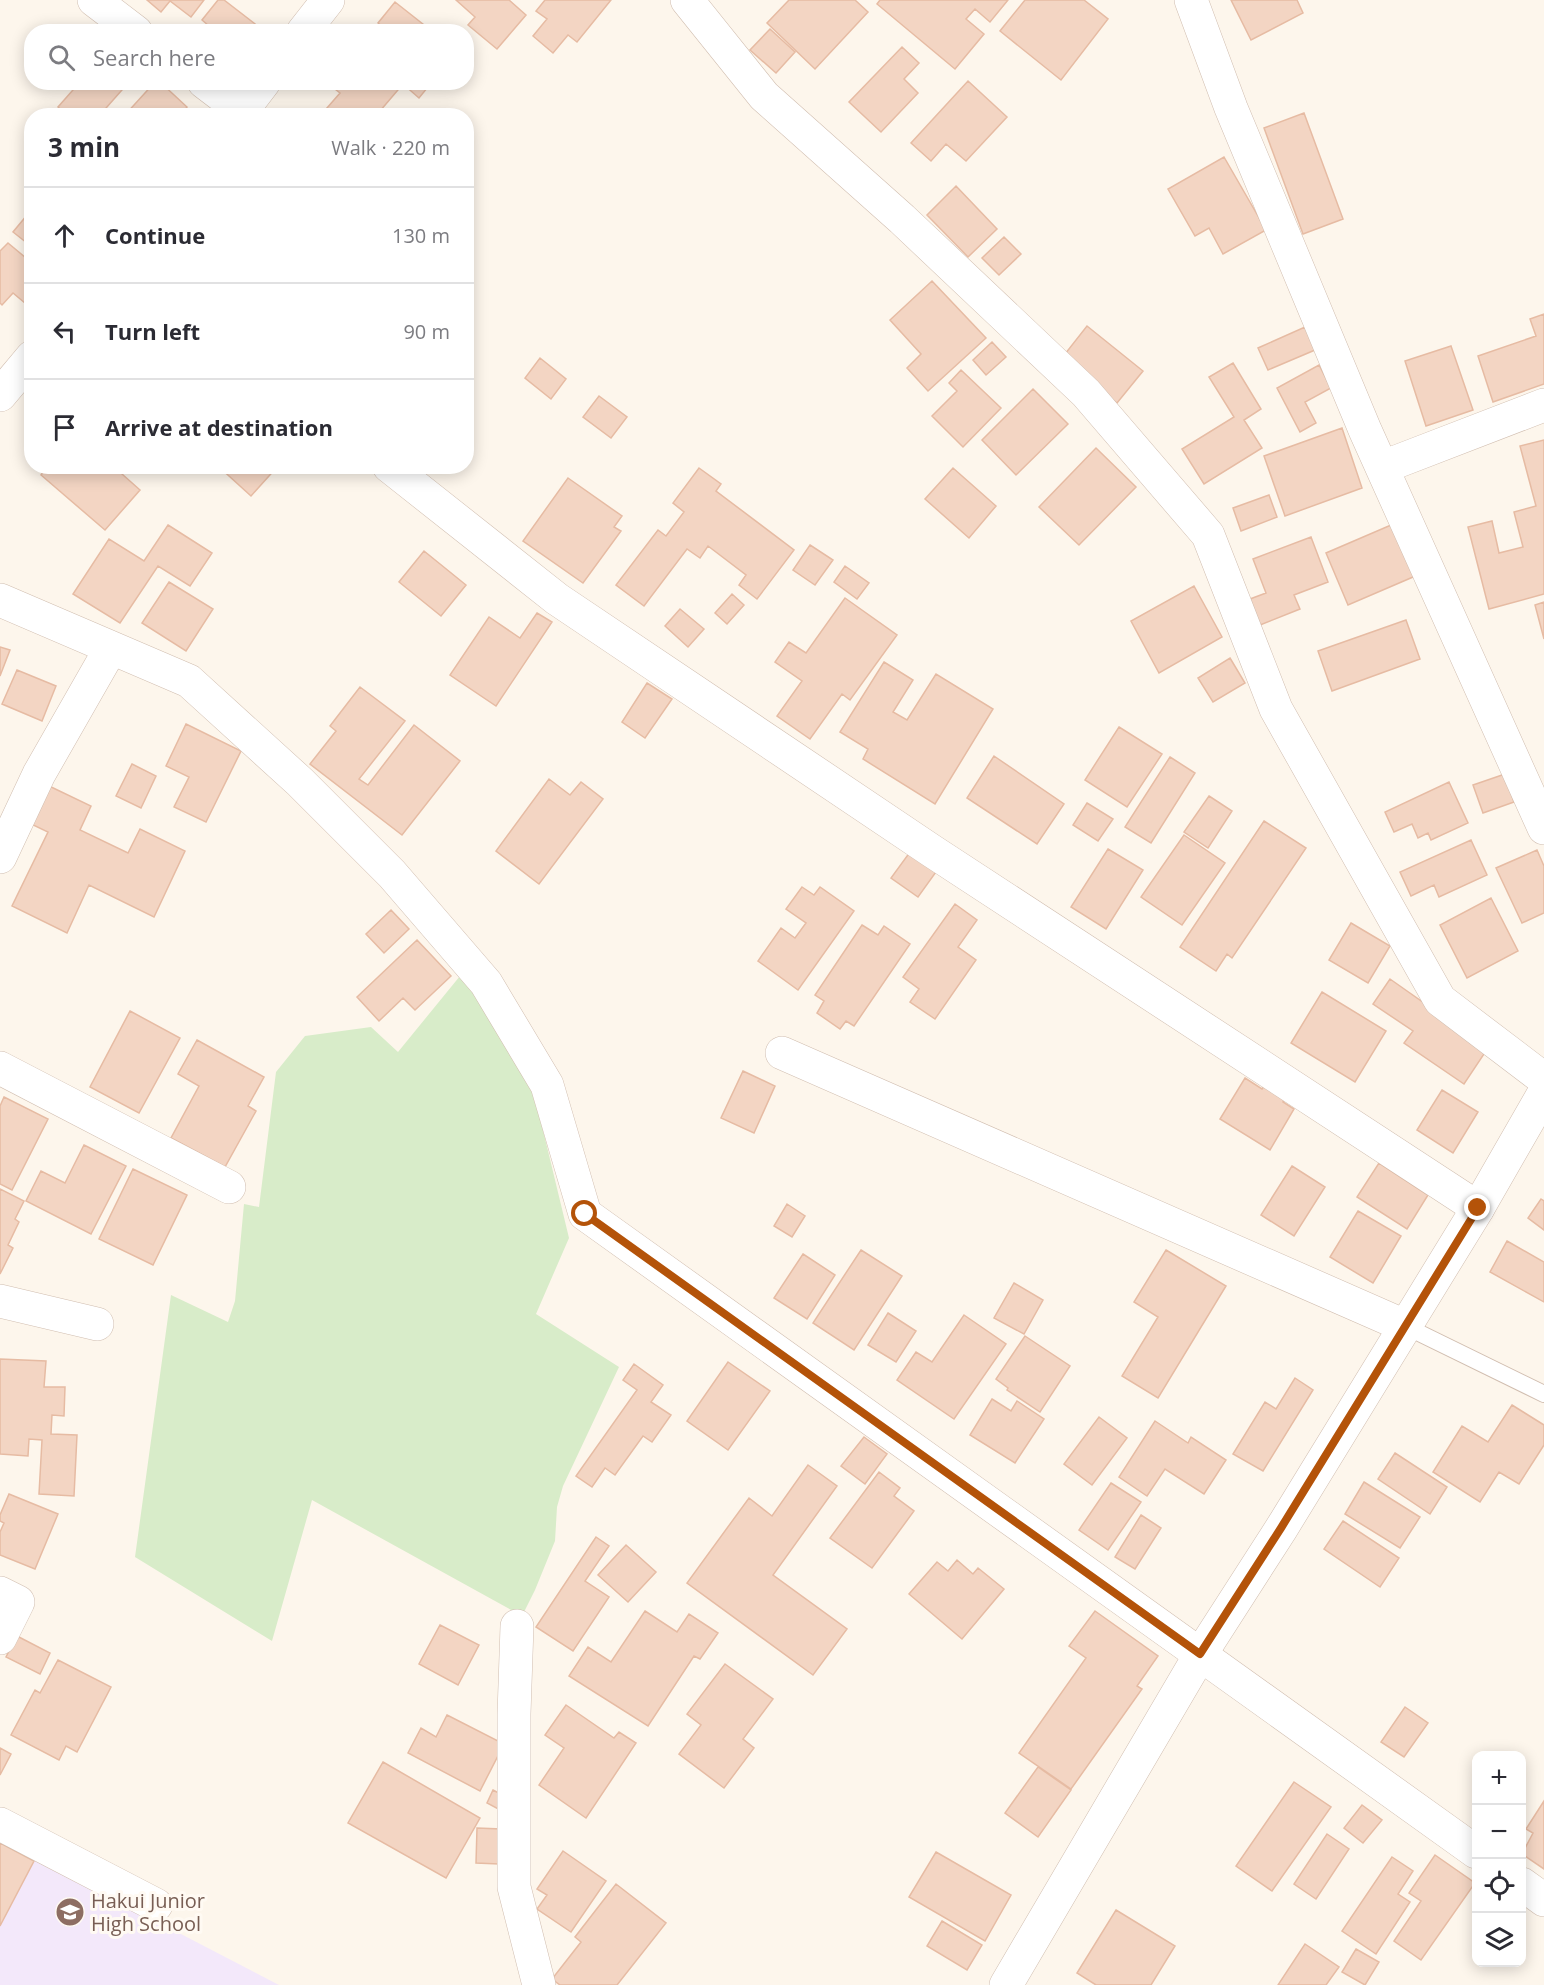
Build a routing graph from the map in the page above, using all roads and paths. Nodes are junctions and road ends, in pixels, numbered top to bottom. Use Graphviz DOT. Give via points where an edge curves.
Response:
graph roads {
  1 [pos="94,0"];
  2 [pos="328,0"];
  3 [pos="687,0"];
  4 [pos="1191,0"];
  5 [pos="126,24"];
  6 [pos="309,24"];
  7 [pos="213,90"];
  8 [pos="258,90"];
  9 [pos="234,108"];
  10 [pos="244,108"];
  11 [pos="24,366"];
  12 [pos="0,395"];
  13 [pos="1544,405"];
  14 [pos="1383,467"];
  15 [pos="399,474"];
  16 [pos="0,600"];
  17 [pos="111,648"];
  18 [pos="1544,828"];
  19 [pos="0,857"];
  20 [pos="782,1053"];
  21 [pos="0,1068"];
  22 [pos="1544,1079"];
  23 [pos="1544,1093"];
  24 [pos="229,1187"];
  25 [pos="1478,1208"];
  26 [pos="0,1301"];
  27 [pos="97,1324"];
  28 [pos="1405,1326"];
  29 [pos="1544,1394"];
  30 [pos="0,1593"];
  31 [pos="517,1626"];
  32 [pos="0,1638"];
  33 [pos="1200,1654"];
  34 [pos="0,1824"];
  35 [pos="1472,1849"];
  36 [pos="1526,1887"];
  37 [pos="1544,1900"];
  38 [pos="156,1905"];
  39 [pos="539,1985"];
  40 [pos="1006,1985"];
  1 -- 5 [label="street"];
  2 -- 6 [label="street"];
  3 -- 22 [label="street" via="764,96 902,219 1086,393 1208,535 1276,709 1440,1000"];
  4 -- 14 [label="street" via="1231,108"];
  7 -- 9 [label="street"];
  8 -- 10 [label="street"];
  11 -- 12 [label="street"];
  13 -- 14 [label="street"];
  14 -- 18 [label="street"];
  15 -- 25 [label="street" via="557,599 999,896"];
  16 -- 17 [label="street"];
  17 -- 19 [label="street" via="39,774"];
  17 -- 33 [label="street" via="189,681 300,782 392,874 486,983 547,1085 585,1214"];
  20 -- 28 [label="street"];
  21 -- 24 [label="street"];
  23 -- 25 [label="street"];
  25 -- 28 [label="street"];
  26 -- 27 [label="street"];
  28 -- 29 [label="lane"];
  28 -- 33 [label="street"];
  30 -- 32 [label="street" via="18,1602"];
  31 -- 39 [label="street" via="514,1887"];
  33 -- 35 [label="street"];
  33 -- 40 [label="street"];
  34 -- 38 [label="street"];
  36 -- 37 [label="street"];
}
